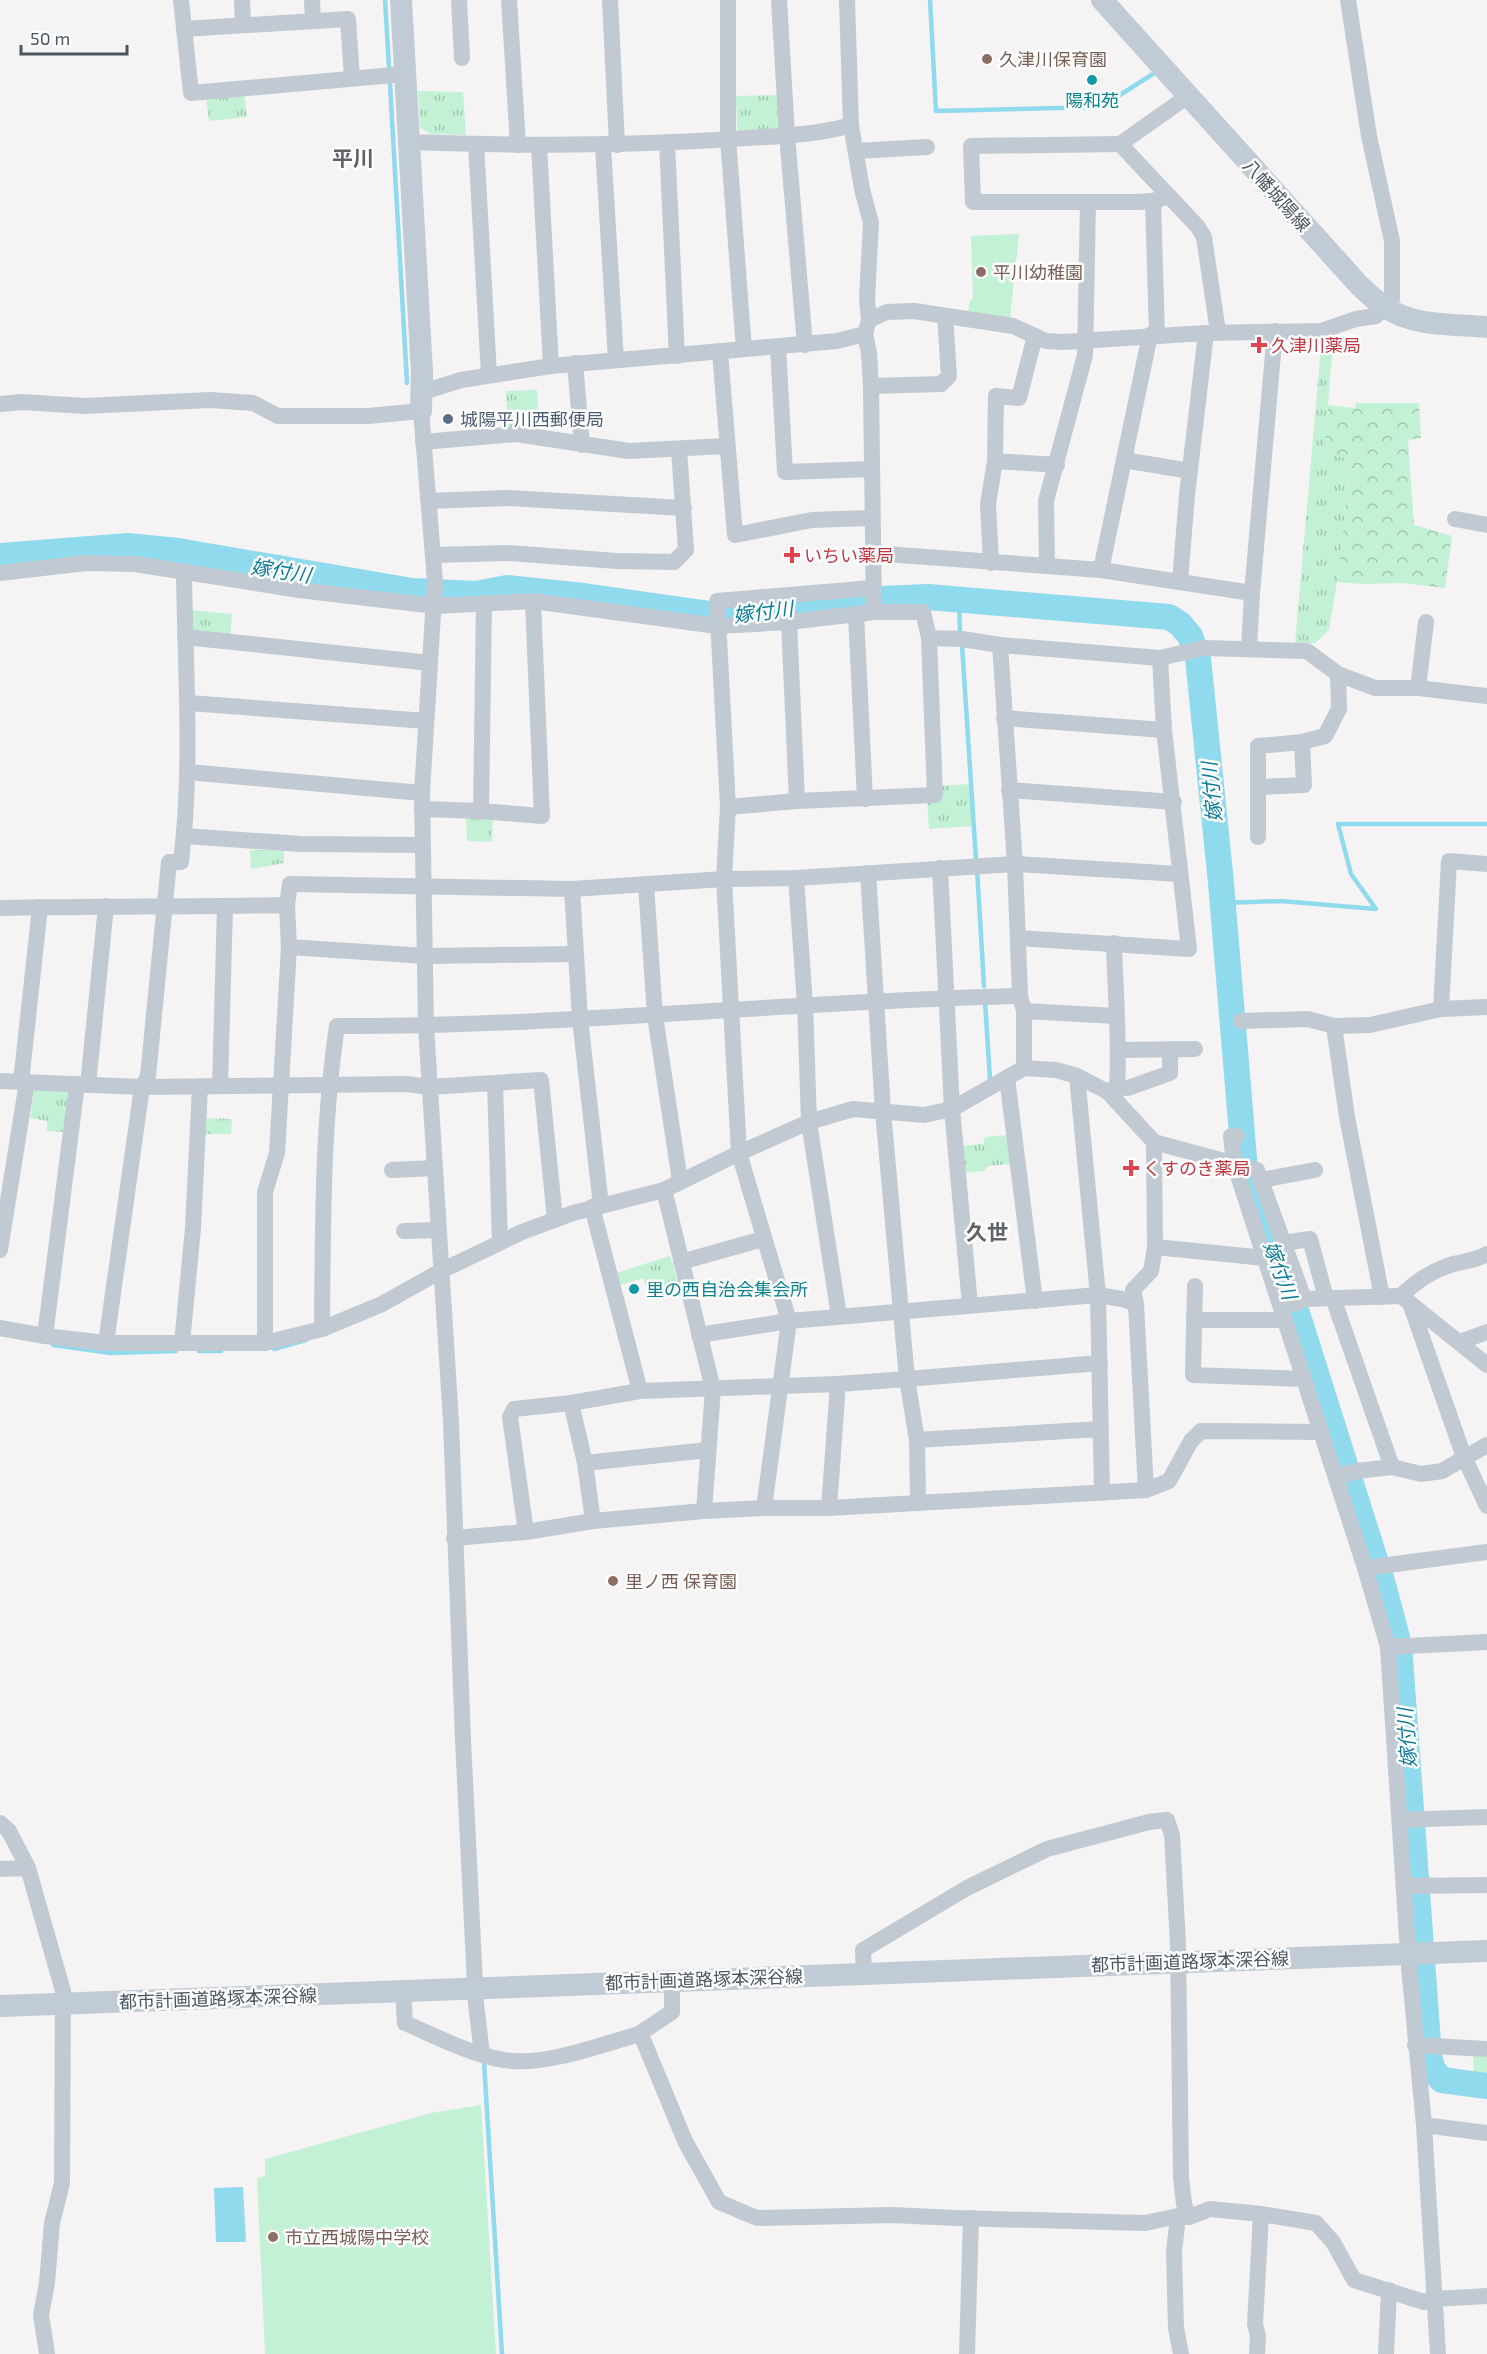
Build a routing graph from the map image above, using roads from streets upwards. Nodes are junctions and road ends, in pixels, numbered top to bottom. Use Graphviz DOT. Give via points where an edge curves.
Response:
graph roads {
  1 [pos="181,0"];
  2 [pos="242,0"];
  3 [pos="312,0"];
  4 [pos="401,0"];
  5 [pos="459,0"];
  6 [pos="509,0"];
  7 [pos="610,0"];
  8 [pos="728,0"];
  9 [pos="779,0"];
  10 [pos="847,0"];
  11 [pos="1102,0"];
  12 [pos="1348,0"];
  13 [pos="313,20"];
  14 [pos="243,24"];
  15 [pos="184,29"];
  16 [pos="462,58"];
  17 [pos="405,74"];
  18 [pos="352,78"];
  19 [pos="1188,96"];
  20 [pos="851,125"];
  21 [pos="787,135"];
  22 [pos="728,139"];
  23 [pos="409,142"];
  24 [pos="667,143"];
  25 [pos="476,144"];
  26 [pos="1120,144"];
  27 [pos="518,145"];
  28 [pos="539,145"];
  29 [pos="610,145"];
  30 [pos="927,147"];
  31 [pos="856,151"];
  32 [pos="1161,199"];
  33 [pos="1088,202"];
  34 [pos="1385,307"];
  35 [pos="945,315"];
  36 [pos="867,327"];
  37 [pos="1487,327"];
  38 [pos="1275,331"];
  39 [pos="1212,333"];
  40 [pos="1153,335"];
  41 [pos="1035,336"];
  42 [pos="1085,340"];
  43 [pos="805,345"];
  44 [pos="778,348"];
  45 [pos="744,349"];
  46 [pos="720,352"];
  47 [pos="677,356"];
  48 [pos="615,360"];
  49 [pos="575,363"];
  50 [pos="551,366"];
  51 [pos="489,375"];
  52 [pos="871,386"];
  53 [pos="422,401"];
  54 [pos="0,404"];
  55 [pos="423,442"];
  56 [pos="582,445"];
  57 [pos="726,446"];
  58 [pos="679,448"];
  59 [pos="1124,460"];
  60 [pos="995,461"];
  61 [pos="1057,465"];
  62 [pos="872,469"];
  63 [pos="1190,471"];
  64 [pos="429,501"];
  65 [pos="684,508"];
  66 [pos="872,518"];
  67 [pos="1455,519"];
  68 [pos="1487,525"];
  69 [pos="872,554"];
  70 [pos="433,555"];
  71 [pos="991,563"];
  72 [pos="1047,567"];
  73 [pos="1101,570"];
  74 [pos="184,572"];
  75 [pos="0,573"];
  76 [pos="1180,581"];
  77 [pos="872,588"];
  78 [pos="1252,593"];
  79 [pos="533,601"];
  80 [pos="435,603"];
  81 [pos="484,603"];
  82 [pos="874,612"];
  83 [pos="856,614"];
  84 [pos="789,622"];
  85 [pos="1426,622"];
  86 [pos="717,626"];
  87 [pos="185,637"];
  88 [pos="929,638"];
  89 [pos="1000,645"];
  90 [pos="1249,648"];
  91 [pos="1160,658"];
  92 [pos="430,663"];
  93 [pos="1338,674"];
  94 [pos="1418,688"];
  95 [pos="1487,696"];
  96 [pos="189,703"];
  97 [pos="1004,718"];
  98 [pos="426,721"];
  99 [pos="1164,730"];
  100 [pos="1302,742"];
  101 [pos="188,772"];
  102 [pos="1258,787"];
  103 [pos="1009,790"];
  104 [pos="865,799"];
  105 [pos="422,801"];
  106 [pos="797,801"];
  107 [pos="1174,802"];
  108 [pos="728,807"];
  109 [pos="481,811"];
  110 [pos="184,836"];
  111 [pos="1258,837"];
  112 [pos="421,845"];
  113 [pos="1014,864"];
  114 [pos="1487,864"];
  115 [pos="940,868"];
  116 [pos="868,873"];
  117 [pos="1179,874"];
  118 [pos="796,878"];
  119 [pos="724,879"];
  120 [pos="646,885"];
  121 [pos="425,887"];
  122 [pos="572,889"];
  123 [pos="287,905"];
  124 [pos="106,906"];
  125 [pos="225,906"];
  126 [pos="40,907"];
  127 [pos="0,908"];
  128 [pos="165,908"];
  129 [pos="1018,938"];
  130 [pos="1114,943"];
  131 [pos="289,947"];
  132 [pos="575,954"];
  133 [pos="426,956"];
  134 [pos="948,998"];
  135 [pos="876,1001"];
  136 [pos="805,1004"];
  137 [pos="1022,1004"];
  138 [pos="1487,1007"];
  139 [pos="730,1009"];
  140 [pos="1441,1009"];
  141 [pos="655,1016"];
  142 [pos="1116,1016"];
  143 [pos="580,1019"];
  144 [pos="1241,1021"];
  145 [pos="426,1026"];
  146 [pos="1334,1026"];
  147 [pos="1196,1049"];
  148 [pos="1119,1050"];
  149 [pos="1170,1050"];
  150 [pos="1024,1068"];
  151 [pos="1077,1076"];
  152 [pos="1007,1078"];
  153 [pos="0,1081"];
  154 [pos="24,1082"];
  155 [pos="495,1083"];
  156 [pos="82,1084"];
  157 [pos="279,1084"];
  158 [pos="328,1084"];
  159 [pos="200,1086"];
  160 [pos="220,1086"];
  161 [pos="142,1087"];
  162 [pos="429,1087"];
  163 [pos="1112,1089"];
  164 [pos="952,1109"];
  165 [pos="883,1111"];
  166 [pos="809,1122"];
  167 [pos="1237,1136"];
  168 [pos="1154,1142"];
  169 [pos="739,1153"];
  170 [pos="1234,1163"];
  171 [pos="434,1168"];
  172 [pos="392,1170"];
  173 [pos="1315,1170"];
  174 [pos="1259,1175"];
  175 [pos="681,1181"];
  176 [pos="664,1190"];
  177 [pos="596,1207"];
  178 [pos="555,1219"];
  179 [pos="437,1230"];
  180 [pos="404,1232"];
  181 [pos="763,1239"];
  182 [pos="500,1242"];
  183 [pos="1283,1243"];
  184 [pos="1155,1247"];
  185 [pos="0,1250"];
  186 [pos="1487,1254"];
  187 [pos="1264,1258"];
  188 [pos="681,1262"];
  189 [pos="441,1271"];
  190 [pos="1195,1286"];
  191 [pos="1098,1295"];
  192 [pos="1382,1297"];
  193 [pos="1330,1298"];
  194 [pos="1304,1299"];
  195 [pos="1406,1300"];
  196 [pos="1035,1301"];
  197 [pos="1136,1304"];
  198 [pos="970,1305"];
  199 [pos="901,1312"];
  200 [pos="1283,1315"];
  201 [pos="839,1316"];
  202 [pos="1194,1320"];
  203 [pos="789,1321"];
  204 [pos="0,1328"];
  205 [pos="322,1329"];
  206 [pos="1487,1332"];
  207 [pos="699,1335"];
  208 [pos="45,1336"];
  209 [pos="1460,1342"];
  210 [pos="106,1343"];
  211 [pos="182,1343"];
  212 [pos="265,1343"];
  213 [pos="1100,1363"];
  214 [pos="1487,1365"];
  215 [pos="907,1379"];
  216 [pos="1304,1379"];
  217 [pos="838,1384"];
  218 [pos="781,1386"];
  219 [pos="713,1389"];
  220 [pos="640,1391"];
  221 [pos="572,1403"];
  222 [pos="1101,1429"];
  223 [pos="1321,1432"];
  224 [pos="917,1440"];
  225 [pos="1487,1445"];
  226 [pos="708,1450"];
  227 [pos="1464,1457"];
  228 [pos="585,1462"];
  229 [pos="1392,1467"];
  230 [pos="1336,1477"];
  231 [pos="1146,1490"];
  232 [pos="1102,1493"];
  233 [pos="918,1503"];
  234 [pos="1487,1506"];
  235 [pos="764,1508"];
  236 [pos="829,1508"];
  237 [pos="704,1511"];
  238 [pos="593,1521"];
  239 [pos="526,1532"];
  240 [pos="454,1538"];
  241 [pos="1487,1552"];
  242 [pos="1365,1568"];
  243 [pos="1487,1642"];
  244 [pos="1388,1647"];
  245 [pos="1487,1817"];
  246 [pos="1400,1820"];
  247 [pos="0,1823"];
  248 [pos="28,1868"];
  249 [pos="0,1869"];
  250 [pos="1487,1886"];
  251 [pos="1413,1887"];
  252 [pos="1487,1951"];
  253 [pos="1418,1953"];
  254 [pos="1178,1961"];
  255 [pos="864,1974"];
  256 [pos="672,1981"];
  257 [pos="475,1988"];
  258 [pos="403,1991"];
  259 [pos="61,2004"];
  260 [pos="0,2006"];
  261 [pos="639,2034"];
  262 [pos="1415,2045"];
  263 [pos="1487,2049"];
  264 [pos="482,2054"];
  265 [pos="1424,2125"];
  266 [pos="1487,2133"];
  267 [pos="1261,2214"];
  268 [pos="1183,2217"];
  269 [pos="971,2218"];
  270 [pos="1389,2290"];
  271 [pos="1487,2296"];
  272 [pos="1434,2298"];
  273 [pos="1257,2353"];
  274 [pos="47,2354"];
  275 [pos="967,2354"];
  276 [pos="1181,2354"];
  277 [pos="1386,2354"];
  278 [pos="1438,2354"];
  1 -- 15 [label="street"];
  2 -- 14 [label="street"];
  3 -- 13 [label="street"];
  4 -- 17 [label="street"];
  5 -- 16 [label="street"];
  6 -- 27 [label="street"];
  7 -- 29 [label="street"];
  8 -- 22 [label="street"];
  9 -- 21 [label="street"];
  10 -- 20 [label="street"];
  11 -- 19 [label="street, 八幡城陽線"];
  12 -- 34 [label="street" via="1369,136 1392,241 1392,299"];
  13 -- 14 [label="street"];
  13 -- 18 [label="street" via="348,19"];
  14 -- 15 [label="street"];
  15 -- 18 [label="street" via="191,93"];
  17 -- 18 [label="street"];
  17 -- 23 [label="street"];
  19 -- 26 [label="street"];
  19 -- 34 [label="street, 八幡城陽線" via="1359,285"];
  20 -- 21 [label="street"];
  20 -- 31 [label="street"];
  21 -- 22 [label="street"];
  21 -- 43 [label="street"];
  22 -- 24 [label="street"];
  22 -- 45 [label="street"];
  23 -- 25 [label="street"];
  23 -- 53 [label="street"];
  24 -- 29 [label="street"];
  24 -- 47 [label="street"];
  25 -- 27 [label="street"];
  25 -- 51 [label="street"];
  26 -- 32 [label="street"];
  26 -- 33 [label="street" via="971,146 974,202"];
  27 -- 28 [label="street"];
  28 -- 29 [label="street"];
  28 -- 50 [label="street"];
  29 -- 48 [label="street"];
  30 -- 31 [label="street"];
  31 -- 36 [label="street" via="871,223"];
  32 -- 33 [label="street"];
  32 -- 39 [label="street" via="1198,227 1204,237"];
  32 -- 40 [label="street"];
  33 -- 42 [label="street"];
  34 -- 37 [label="street, 八幡城陽線" via="1431,323"];
  34 -- 38 [label="street" via="1377,316 1322,331"];
  35 -- 36 [label="street" via="887,312"];
  35 -- 41 [label="street" via="1013,326"];
  35 -- 52 [label="street" via="949,376 941,384"];
  36 -- 43 [label="street" via="837,341"];
  36 -- 52 [label="street"];
  38 -- 39 [label="street"];
  38 -- 78 [label="street"];
  39 -- 40 [label="street"];
  39 -- 63 [label="street"];
  40 -- 42 [label="street"];
  40 -- 59 [label="street"];
  41 -- 42 [label="street" via="1046,341"];
  41 -- 60 [label="street" via="1019,398 996,396"];
  42 -- 61 [label="street" via="1085,355"];
  43 -- 44 [label="street"];
  44 -- 45 [label="street"];
  44 -- 62 [label="street" via="785,471"];
  45 -- 46 [label="street"];
  46 -- 47 [label="street"];
  46 -- 57 [label="street"];
  47 -- 48 [label="street"];
  48 -- 49 [label="street"];
  49 -- 50 [label="street"];
  49 -- 56 [label="street"];
  50 -- 51 [label="street"];
  51 -- 53 [label="street" via="461,380"];
  52 -- 62 [label="street"];
  53 -- 54 [label="street" via="368,416 278,416 253,403 210,400 85,406"];
  53 -- 55 [label="street"];
  55 -- 56 [label="street" via="516,434"];
  55 -- 64 [label="street"];
  56 -- 58 [label="street" via="629,451"];
  57 -- 58 [label="street"];
  57 -- 66 [label="street" via="735,534 812,520"];
  58 -- 65 [label="street"];
  59 -- 63 [label="street"];
  59 -- 73 [label="street"];
  60 -- 61 [label="street"];
  60 -- 71 [label="street" via="988,504"];
  61 -- 72 [label="street" via="1046,501"];
  62 -- 66 [label="street"];
  63 -- 76 [label="street"];
  64 -- 65 [label="street" via="507,498"];
  64 -- 70 [label="street"];
  65 -- 70 [label="street" via="687,550 674,561 508,553"];
  66 -- 69 [label="street"];
  67 -- 68 [label="street"];
  69 -- 71 [label="street"];
  69 -- 77 [label="street"];
  70 -- 80 [label="street"];
  71 -- 72 [label="street"];
  72 -- 73 [label="street"];
  73 -- 76 [label="street"];
  74 -- 75 [label="street" via="135,564 86,563"];
  74 -- 80 [label="street" via="300,590"];
  74 -- 87 [label="street"];
  76 -- 78 [label="street"];
  77 -- 82 [label="street"];
  77 -- 86 [label="street" via="717,602"];
  78 -- 90 [label="street"];
  79 -- 81 [label="street"];
  79 -- 86 [label="street"];
  79 -- 109 [label="street" via="542,816"];
  80 -- 81 [label="street"];
  80 -- 92 [label="street"];
  81 -- 109 [label="street"];
  82 -- 83 [label="street"];
  82 -- 88 [label="street" via="923,612"];
  83 -- 84 [label="street"];
  83 -- 104 [label="street"];
  84 -- 86 [label="street"];
  84 -- 106 [label="street"];
  85 -- 94 [label="street"];
  86 -- 108 [label="street"];
  87 -- 92 [label="street"];
  87 -- 96 [label="street"];
  88 -- 89 [label="street"];
  88 -- 104 [label="street" via="936,795"];
  89 -- 91 [label="street"];
  89 -- 97 [label="street"];
  90 -- 91 [label="street" via="1204,648"];
  90 -- 93 [label="street" via="1307,651"];
  91 -- 99 [label="street"];
  92 -- 98 [label="street"];
  93 -- 94 [label="street" via="1375,688"];
  93 -- 100 [label="street" via="1339,710 1325,736"];
  94 -- 95 [label="street"];
  96 -- 98 [label="street"];
  96 -- 101 [label="street"];
  97 -- 99 [label="street"];
  97 -- 103 [label="street"];
  98 -- 105 [label="street"];
  99 -- 107 [label="street"];
  100 -- 102 [label="street" via="1258,746"];
  100 -- 102 [label="street" via="1304,785"];
  101 -- 105 [label="street"];
  101 -- 110 [label="street"];
  102 -- 111 [label="street"];
  103 -- 107 [label="street"];
  103 -- 113 [label="street"];
  104 -- 106 [label="street"];
  105 -- 109 [label="street"];
  105 -- 112 [label="street"];
  106 -- 108 [label="street"];
  107 -- 117 [label="street"];
  108 -- 119 [label="street"];
  110 -- 112 [label="street" via="301,844"];
  110 -- 128 [label="street" via="181,862 169,861"];
  112 -- 121 [label="street"];
  113 -- 115 [label="street"];
  113 -- 117 [label="street"];
  113 -- 129 [label="street"];
  114 -- 140 [label="street" via="1449,861"];
  115 -- 116 [label="street"];
  115 -- 134 [label="street"];
  116 -- 118 [label="street"];
  116 -- 135 [label="street"];
  117 -- 130 [label="street" via="1189,949"];
  118 -- 119 [label="street"];
  118 -- 136 [label="street"];
  119 -- 120 [label="street"];
  119 -- 139 [label="street"];
  120 -- 122 [label="street"];
  120 -- 141 [label="street"];
  121 -- 122 [label="street"];
  121 -- 123 [label="street" via="290,884"];
  121 -- 133 [label="street"];
  122 -- 132 [label="street"];
  123 -- 125 [label="street"];
  123 -- 131 [label="street"];
  124 -- 126 [label="street"];
  124 -- 128 [label="street"];
  124 -- 156 [label="street"];
  125 -- 128 [label="street"];
  125 -- 160 [label="street"];
  126 -- 127 [label="street"];
  126 -- 154 [label="street"];
  128 -- 161 [label="street" via="148,1076"];
  129 -- 130 [label="street"];
  129 -- 137 [label="street"];
  130 -- 142 [label="street"];
  131 -- 133 [label="street"];
  131 -- 157 [label="street"];
  132 -- 133 [label="street"];
  132 -- 143 [label="street"];
  133 -- 145 [label="street"];
  134 -- 135 [label="street"];
  134 -- 137 [label="street"];
  134 -- 164 [label="street"];
  135 -- 136 [label="street"];
  135 -- 165 [label="street"];
  136 -- 139 [label="street"];
  136 -- 166 [label="street"];
  137 -- 142 [label="street"];
  137 -- 150 [label="street"];
  138 -- 140 [label="street"];
  139 -- 141 [label="street"];
  139 -- 169 [label="street"];
  140 -- 146 [label="street" via="1370,1025"];
  141 -- 143 [label="street"];
  141 -- 175 [label="street"];
  142 -- 148 [label="street"];
  143 -- 145 [label="street"];
  143 -- 177 [label="street"];
  144 -- 146 [label="street" via="1308,1019"];
  145 -- 158 [label="street" via="337,1026"];
  145 -- 162 [label="street"];
  146 -- 192 [label="street" via="1347,1117"];
  147 -- 149 [label="street"];
  148 -- 149 [label="street"];
  148 -- 163 [label="street"];
  149 -- 163 [label="street" via="1170,1073 1128,1088"];
  150 -- 151 [label="street"];
  150 -- 152 [label="street"];
  151 -- 163 [label="street"];
  151 -- 191 [label="street"];
  152 -- 164 [label="street"];
  152 -- 196 [label="street"];
  153 -- 154 [label="street"];
  154 -- 156 [label="street"];
  154 -- 185 [label="street"];
  155 -- 162 [label="street"];
  155 -- 178 [label="street" via="541,1080"];
  155 -- 182 [label="street"];
  156 -- 161 [label="street"];
  156 -- 208 [label="street"];
  157 -- 158 [label="street"];
  157 -- 160 [label="street"];
  157 -- 212 [label="street" via="277,1153 265,1192"];
  158 -- 162 [label="street"];
  158 -- 205 [label="street"];
  159 -- 160 [label="street"];
  159 -- 161 [label="street"];
  159 -- 211 [label="street"];
  161 -- 210 [label="street"];
  162 -- 171 [label="street"];
  163 -- 168 [label="street"];
  164 -- 165 [label="street" via="924,1115"];
  164 -- 198 [label="street"];
  165 -- 166 [label="street" via="853,1109"];
  165 -- 199 [label="street"];
  166 -- 169 [label="street"];
  166 -- 201 [label="street"];
  167 -- 170 [label="street" via="1231,1136"];
  168 -- 170 [label="street"];
  168 -- 184 [label="street"];
  169 -- 175 [label="street"];
  169 -- 181 [label="street"];
  170 -- 174 [label="street"];
  170 -- 187 [label="street"];
  171 -- 172 [label="street"];
  171 -- 179 [label="street"];
  173 -- 174 [label="street"];
  174 -- 183 [label="street"];
  175 -- 176 [label="street"];
  176 -- 177 [label="street"];
  176 -- 188 [label="street"];
  177 -- 178 [label="street"];
  177 -- 220 [label="street"];
  178 -- 182 [label="street"];
  179 -- 180 [label="street"];
  179 -- 189 [label="street"];
  181 -- 188 [label="street"];
  181 -- 203 [label="street"];
  182 -- 189 [label="street"];
  183 -- 193 [label="street" via="1310,1239"];
  183 -- 194 [label="street"];
  184 -- 187 [label="street"];
  184 -- 197 [label="street" via="1150,1271 1133,1290"];
  186 -- 195 [label="street" via="1414,1283"];
  187 -- 200 [label="street"];
  188 -- 207 [label="street"];
  189 -- 205 [label="street" via="382,1304"];
  189 -- 240 [label="street"];
  190 -- 202 [label="street"];
  191 -- 196 [label="street"];
  191 -- 197 [label="street"];
  191 -- 213 [label="street"];
  192 -- 193 [label="street"];
  192 -- 195 [label="street"];
  193 -- 194 [label="street"];
  193 -- 229 [label="street"];
  194 -- 200 [label="street"];
  195 -- 209 [label="street"];
  195 -- 227 [label="street"];
  196 -- 198 [label="street"];
  197 -- 231 [label="street"];
  198 -- 199 [label="street"];
  199 -- 201 [label="street"];
  199 -- 215 [label="street"];
  200 -- 202 [label="street"];
  200 -- 216 [label="street"];
  201 -- 203 [label="street"];
  202 -- 216 [label="street" via="1193,1375"];
  203 -- 207 [label="street"];
  203 -- 218 [label="street"];
  204 -- 208 [label="street"];
  205 -- 212 [label="street"];
  206 -- 209 [label="street"];
  207 -- 219 [label="street"];
  208 -- 210 [label="street"];
  209 -- 214 [label="street"];
  210 -- 211 [label="street"];
  211 -- 212 [label="street"];
  213 -- 215 [label="street"];
  213 -- 222 [label="street"];
  215 -- 217 [label="street"];
  215 -- 224 [label="street"];
  216 -- 223 [label="street"];
  217 -- 218 [label="street"];
  217 -- 236 [label="street"];
  218 -- 219 [label="street"];
  218 -- 235 [label="street"];
  219 -- 220 [label="street"];
  219 -- 226 [label="street"];
  220 -- 221 [label="street"];
  221 -- 228 [label="street"];
  221 -- 239 [label="street" via="514,1409 510,1417"];
  222 -- 224 [label="street"];
  222 -- 232 [label="street"];
  223 -- 230 [label="street"];
  223 -- 231 [label="street" via="1201,1431 1191,1441 1169,1481"];
  224 -- 233 [label="street"];
  225 -- 227 [label="street"];
  226 -- 228 [label="street"];
  226 -- 237 [label="street"];
  227 -- 229 [label="street" via="1442,1471 1421,1474"];
  227 -- 234 [label="street"];
  228 -- 238 [label="street"];
  229 -- 230 [label="street"];
  230 -- 242 [label="street"];
  231 -- 232 [label="street"];
  232 -- 233 [label="street"];
  233 -- 236 [label="street"];
  235 -- 236 [label="street"];
  235 -- 237 [label="street"];
  237 -- 238 [label="street"];
  238 -- 239 [label="street"];
  239 -- 240 [label="street"];
  240 -- 257 [label="street"];
  241 -- 242 [label="street"];
  242 -- 244 [label="street"];
  243 -- 244 [label="street"];
  244 -- 246 [label="street"];
  245 -- 246 [label="street"];
  246 -- 251 [label="street"];
  247 -- 248 [label="street" via="9,1831"];
  248 -- 249 [label="street"];
  248 -- 259 [label="street" via="55,1971 62,1984"];
  250 -- 251 [label="street"];
  251 -- 253 [label="street"];
  252 -- 253 [label="street, 都市計画道路塚本深谷線"];
  253 -- 254 [label="street, 都市計画道路塚本深谷線"];
  253 -- 262 [label="street"];
  254 -- 255 [label="street, 都市計画道路塚本深谷線"];
  254 -- 255 [label="street" via="1172,1835 1167,1820 1047,1849 967,1888 863,1950"];
  254 -- 268 [label="street"];
  255 -- 256 [label="street, 都市計画道路塚本深谷線"];
  256 -- 257 [label="street, 都市計画道路塚本深谷線"];
  256 -- 261 [label="street" via="672,2012"];
  257 -- 258 [label="street, 都市計画道路塚本深谷線"];
  257 -- 264 [label="street"];
  258 -- 259 [label="street, 都市計画道路塚本深谷線"];
  258 -- 264 [label="street" via="405,2022"];
  259 -- 260 [label="street, 都市計画道路塚本深谷線"];
  259 -- 274 [label="street" via="62,2183 52,2223 41,2315"];
  261 -- 264 [label="street" via="578,2052 526,2061 504,2061"];
  261 -- 269 [label="street" via="685,2141 719,2202 757,2218"];
  262 -- 263 [label="street"];
  262 -- 265 [label="street"];
  265 -- 266 [label="street"];
  265 -- 272 [label="street"];
  267 -- 268 [label="street" via="1210,2209"];
  267 -- 270 [label="street" via="1316,2223 1333,2242 1354,2280"];
  267 -- 273 [label="street"];
  268 -- 269 [label="street" via="1145,2223"];
  268 -- 276 [label="street" via="1174,2252 1176,2328"];
  269 -- 275 [label="street"];
  270 -- 272 [label="street" via="1424,2302"];
  270 -- 277 [label="street"];
  271 -- 272 [label="street"];
  272 -- 278 [label="street"];
}
